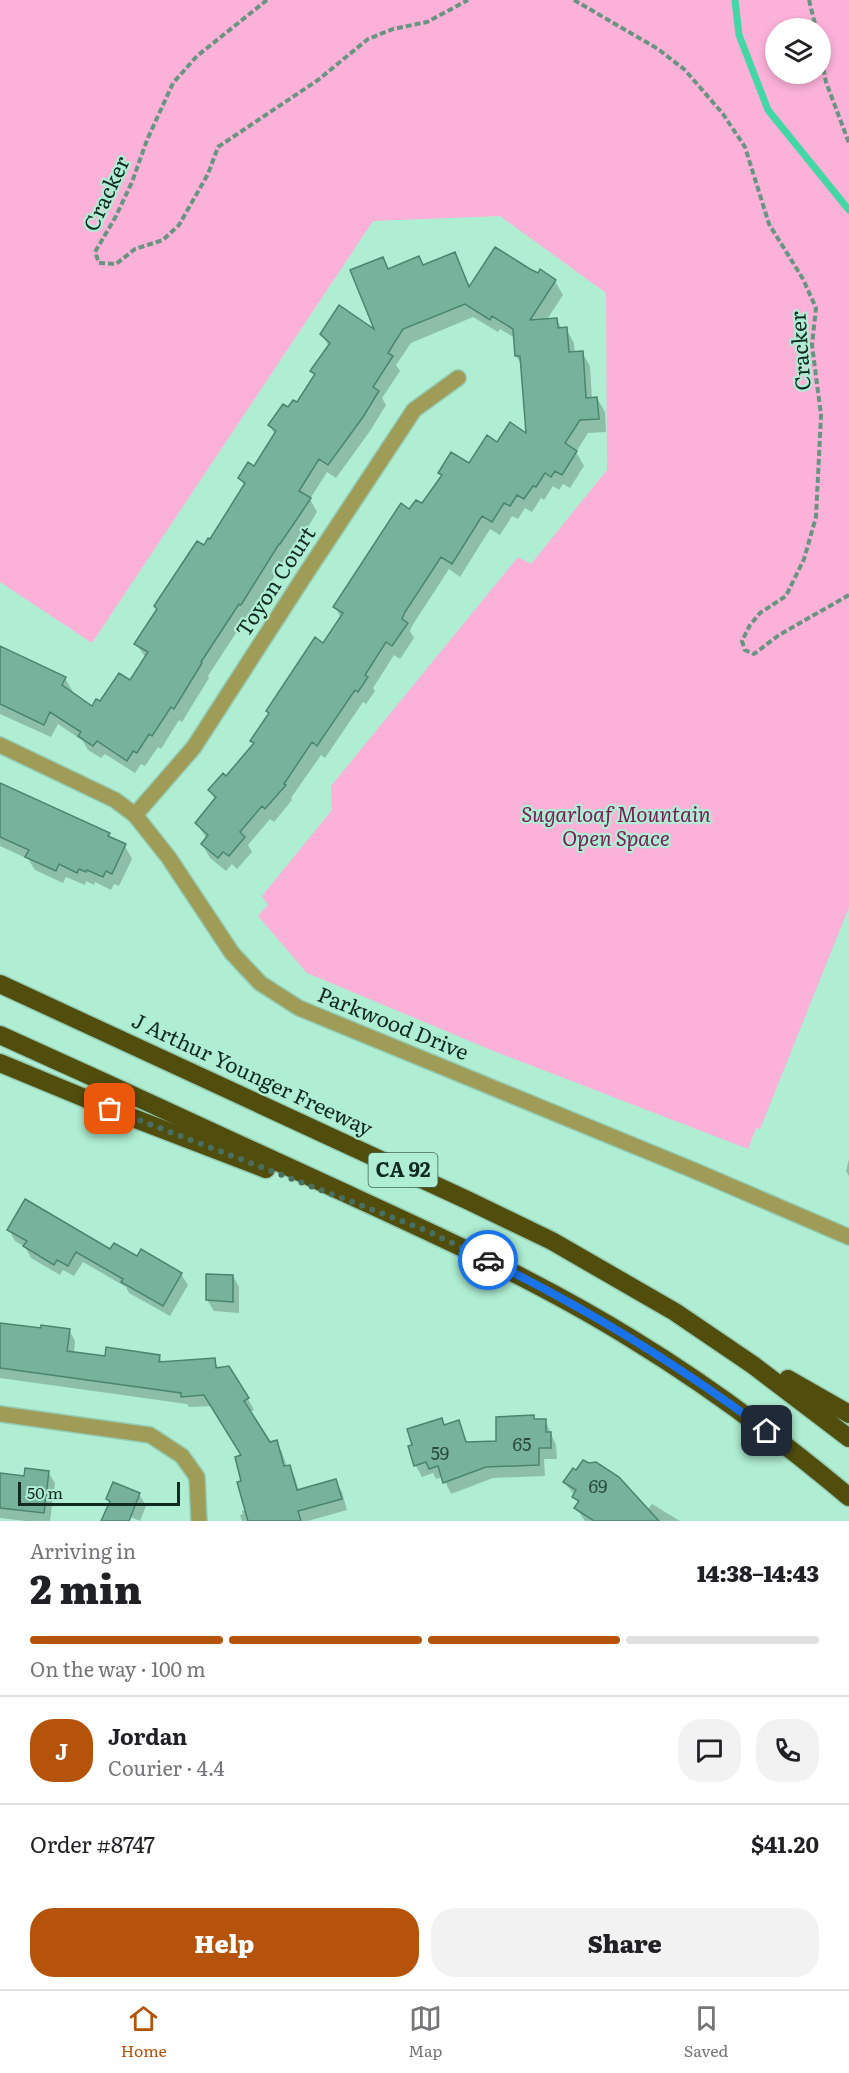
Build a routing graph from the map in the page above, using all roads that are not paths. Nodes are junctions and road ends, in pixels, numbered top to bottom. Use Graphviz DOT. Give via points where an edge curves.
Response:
graph roads {
  1 [pos="458,378"];
  2 [pos="0,745"];
  3 [pos="135,815"];
  4 [pos="0,974"];
  5 [pos="0,984"];
  6 [pos="82,1022"];
  7 [pos="0,1035"];
  8 [pos="0,1063"];
  9 [pos="425,1230"];
  10 [pos="849,1237"];
  11 [pos="714,1338"];
  12 [pos="0,1414"];
  13 [pos="849,1414"];
  14 [pos="849,1438"];
  15 [pos="785,1445"];
  16 [pos="849,1497"];
  17 [pos="849,1510"];
  18 [pos="199,1521"];
  1 -- 3 [label="street, Toyon Court" via="414,410 195,747"];
  2 -- 3 [label="street, Parkwood Drive" via="115,800"];
  3 -- 10 [label="street, Parkwood Drive" via="169,858 232,953 260,983 299,1008"];
  4 -- 6 [label="highway"];
  5 -- 6 [label="highway, J Arthur Younger Freeway / CA 92"];
  6 -- 11 [label="highway, J Arthur Younger Freeway / CA 92" via="510,1220 634,1287"];
  7 -- 9 [label="highway, CA 92"];
  8 -- 9 [label="highway"];
  9 -- 15 [label="highway, CA 92" via="530,1281 632,1338"];
  11 -- 13 [label="highway"];
  11 -- 14 [label="highway, J Arthur Younger Freeway / CA 92"];
  12 -- 18 [label="street" via="150,1435 182,1456 197,1477"];
  15 -- 16 [label="highway, CA 92"];
  15 -- 17 [label="highway"];
}
